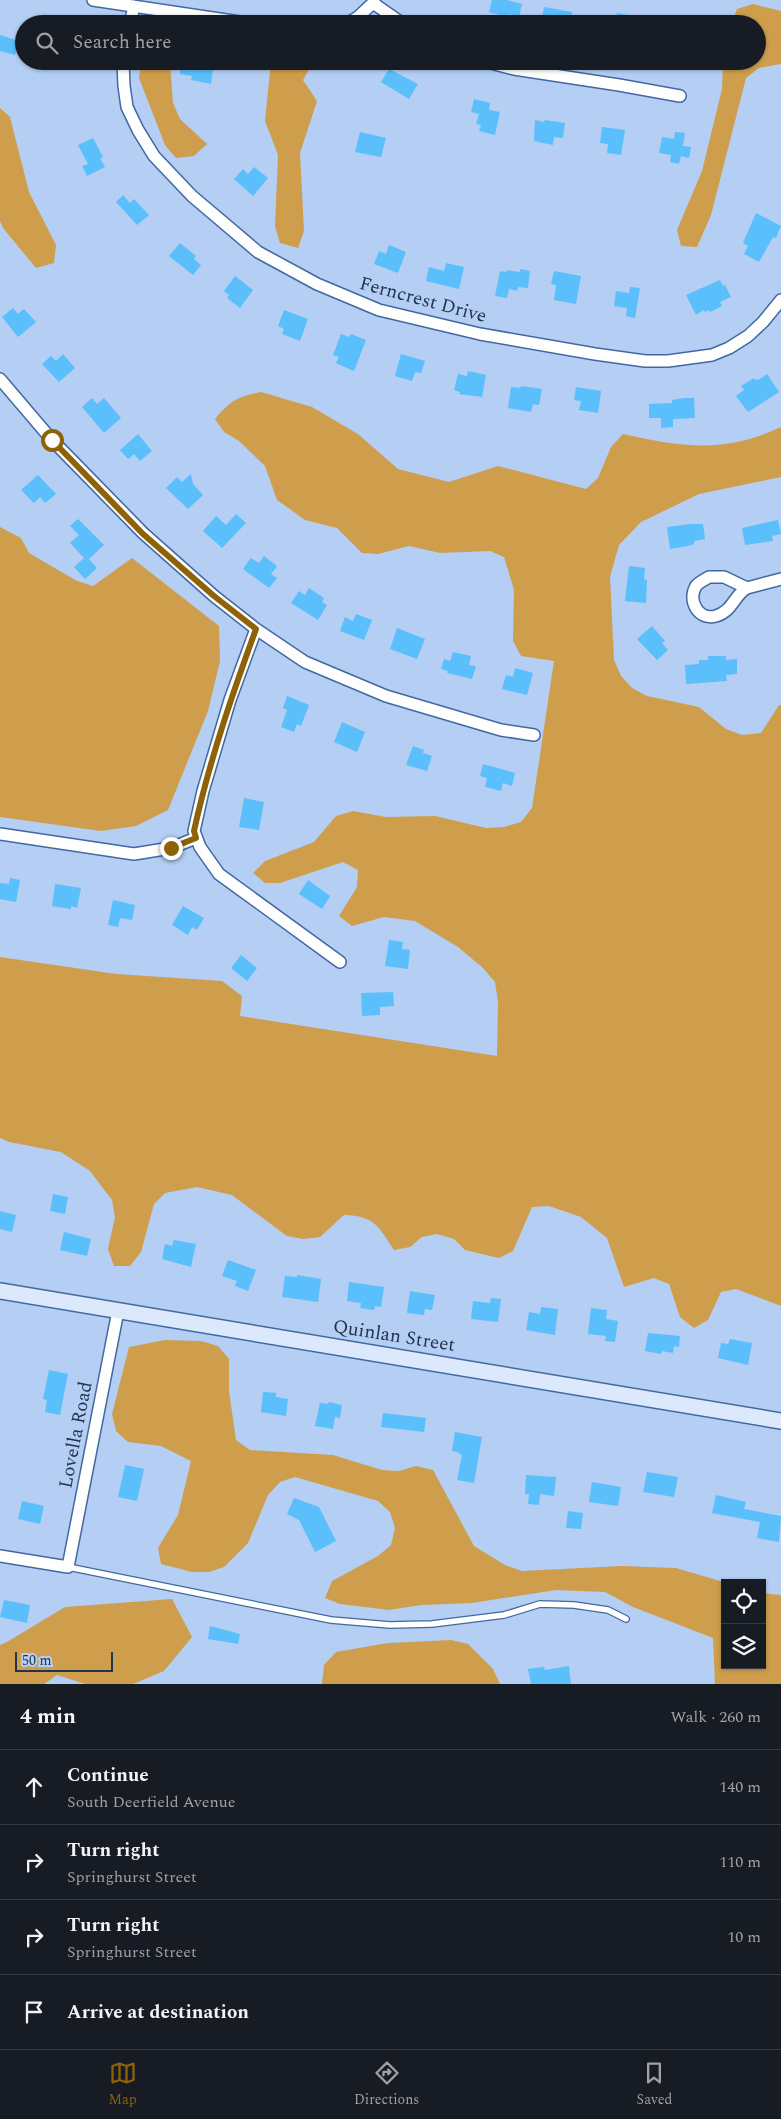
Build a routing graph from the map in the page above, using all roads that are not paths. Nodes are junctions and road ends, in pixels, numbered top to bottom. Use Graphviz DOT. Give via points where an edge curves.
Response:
graph roads {
  1 [pos="93,0"];
  2 [pos="374,2"];
  3 [pos="134,6"];
  4 [pos="132,15"];
  5 [pos="194,15"];
  6 [pos="360,15"];
  7 [pos="391,15"];
  8 [pos="123,70"];
  9 [pos="519,70"];
  10 [pos="680,96"];
  11 [pos="781,300"];
  12 [pos="0,379"];
  13 [pos="781,579"];
  14 [pos="747,588"];
  15 [pos="256,629"];
  16 [pos="534,735"];
  17 [pos="0,834"];
  18 [pos="196,838"];
  19 [pos="340,962"];
  20 [pos="0,1291"];
  21 [pos="118,1311"];
  22 [pos="781,1421"];
  23 [pos="0,1556"];
  24 [pos="68,1567"];
  25 [pos="626,1619"];
  1 -- 3 [label="street"];
  2 -- 6 [label="street"];
  2 -- 7 [label="street"];
  3 -- 4 [label="street"];
  3 -- 5 [label="street"];
  8 -- 11 [label="street, Ferncrest Drive" via="127,107 138,130 154,156 192,196 258,252 316,284 379,310 480,334 595,354 668,361 712,355 729,348 748,336"];
  9 -- 10 [label="street"];
  12 -- 15 [label="street" via="52,440 143,534"];
  13 -- 14 [label="street"];
  14 -- 14 [label="street" via="724,577 709,577 694,589 695,608 699,614 719,616 729,610 741,591"];
  15 -- 16 [label="street" via="305,662 386,696 501,730"];
  15 -- 18 [label="street" via="202,791 194,831"];
  17 -- 18 [label="street" via="134,854 171,848"];
  18 -- 19 [label="street" via="219,874"];
  20 -- 21 [label="street, Quinlan Street"];
  21 -- 22 [label="street, Quinlan Street"];
  21 -- 24 [label="street, Lovella Road"];
  23 -- 24 [label="street"];
  24 -- 25 [label="lane" via="331,1620 432,1624 504,1615 540,1604 608,1610"];
}
